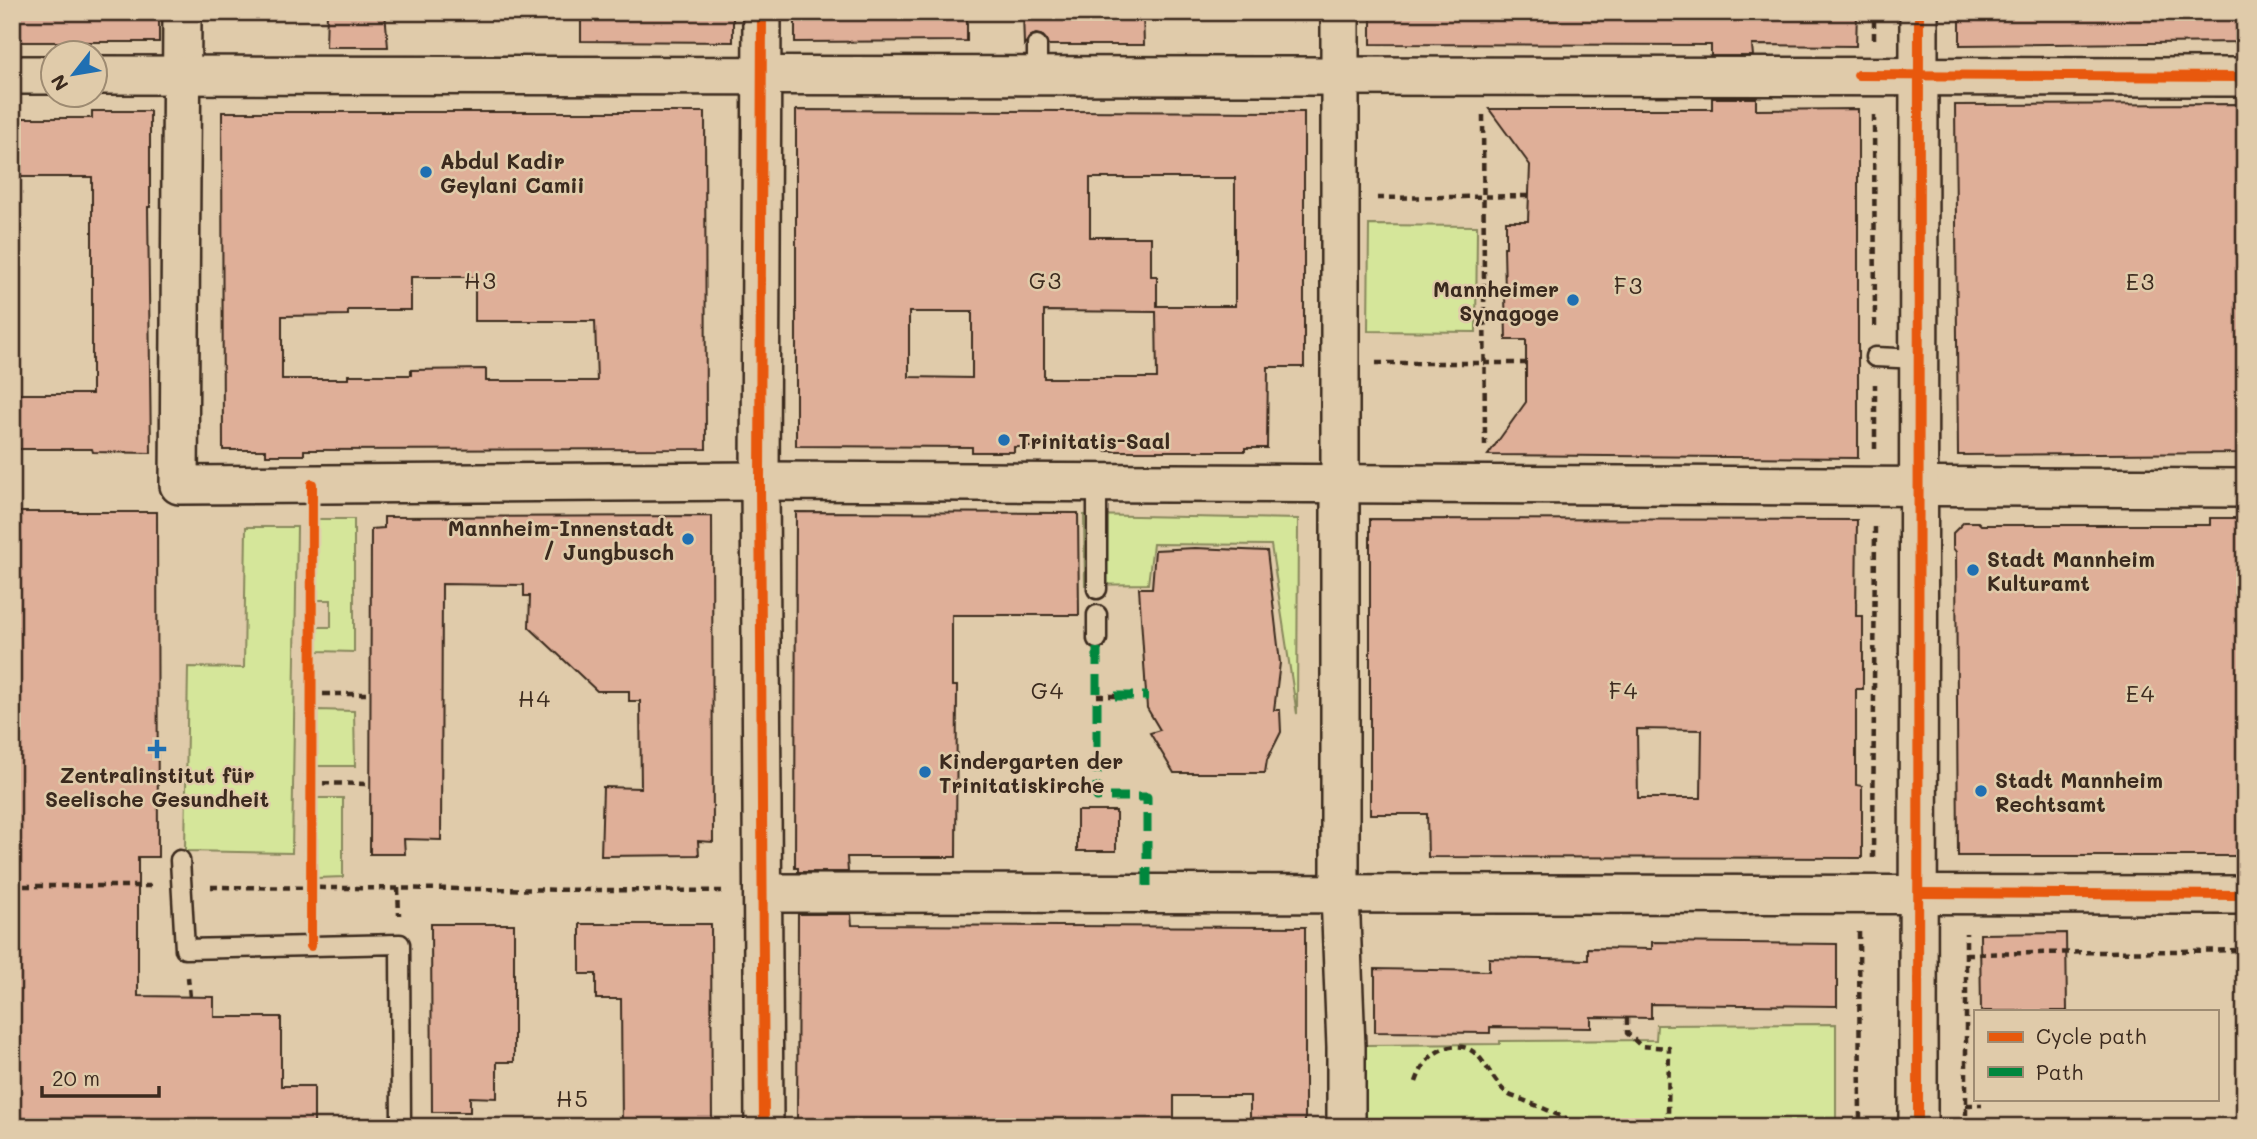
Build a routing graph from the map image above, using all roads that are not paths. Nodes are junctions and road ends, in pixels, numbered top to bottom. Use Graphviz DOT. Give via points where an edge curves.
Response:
graph roads {
  1 [pos="182,12"];
  2 [pos="762,12"];
  3 [pos="1340,12"];
  4 [pos="1919,12"];
  5 [pos="12,75"];
  6 [pos="38,75"];
  7 [pos="108,75"];
  8 [pos="1919,75"];
  9 [pos="181,76"];
  10 [pos="762,76"];
  11 [pos="1340,76"];
  12 [pos="2245,77"];
  13 [pos="1875,357"];
  14 [pos="1920,359"];
  15 [pos="761,481"];
  16 [pos="1097,483"];
  17 [pos="1340,485"];
  18 [pos="1920,487"];
  19 [pos="2245,488"];
  20 [pos="1097,589"];
  21 [pos="1097,615"];
  22 [pos="1097,639"];
  23 [pos="180,860"];
  24 [pos="763,893"];
  25 [pos="1919,893"];
  26 [pos="1340,894"];
  27 [pos="2245,895"];
  28 [pos="401,1127"];
  29 [pos="764,1127"];
  30 [pos="1346,1127"];
  31 [pos="1918,1127"];
  1 -- 9 [label="street"];
  2 -- 10 [label="street"];
  3 -- 11 [label="street"];
  4 -- 8 [label="street"];
  5 -- 6 [label="street"];
  7 -- 9 [label="street"];
  8 -- 11 [label="street"];
  8 -- 12 [label="street"];
  8 -- 14 [label="street"];
  9 -- 10 [label="street"];
  9 -- 15 [label="street" via="179,485"];
  10 -- 11 [label="street" via="1037,61"];
  10 -- 15 [label="street"];
  11 -- 17 [label="street"];
  13 -- 14 [label="lane"];
  14 -- 18 [label="street"];
  15 -- 16 [label="street"];
  15 -- 24 [label="street"];
  16 -- 17 [label="street"];
  16 -- 20 [label="lane"];
  17 -- 18 [label="street"];
  17 -- 26 [label="street"];
  18 -- 19 [label="street"];
  18 -- 25 [label="street"];
  21 -- 22 [label="lane"];
  23 -- 28 [label="lane" via="185,948 400,944"];
  24 -- 26 [label="street"];
  24 -- 29 [label="street"];
  25 -- 26 [label="street"];
  25 -- 27 [label="street"];
  25 -- 31 [label="street"];
  26 -- 30 [label="street"];
}
